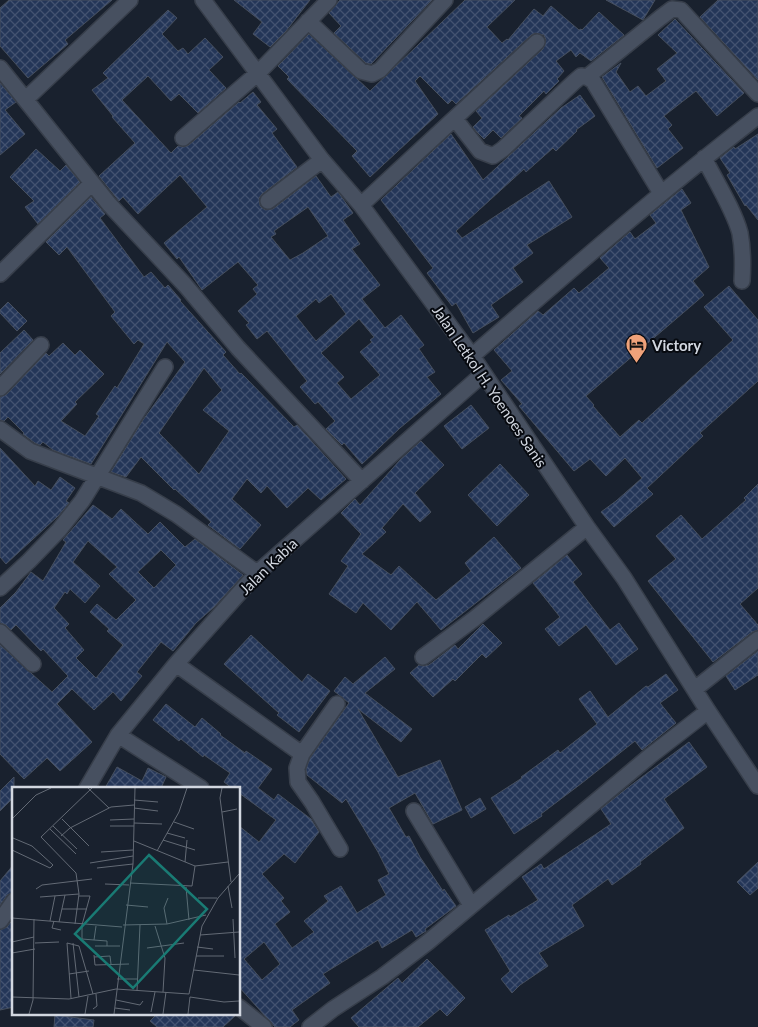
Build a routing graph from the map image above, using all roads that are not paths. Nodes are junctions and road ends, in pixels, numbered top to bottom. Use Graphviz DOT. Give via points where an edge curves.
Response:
graph roads {
  1 [pos="130,0"];
  2 [pos="203,0"];
  3 [pos="329,0"];
  4 [pos="445,0"];
  5 [pos="308,21"];
  6 [pos="537,42"];
  7 [pos="0,68"];
  8 [pos="258,73"];
  9 [pos="587,77"];
  10 [pos="758,94"];
  11 [pos="26,100"];
  12 [pos="758,116"];
  13 [pos="455,119"];
  14 [pos="183,138"];
  15 [pos="704,158"];
  16 [pos="322,160"];
  17 [pos="92,183"];
  18 [pos="662,193"];
  19 [pos="268,201"];
  20 [pos="361,205"];
  21 [pos="0,274"];
  22 [pos="742,281"];
  23 [pos="41,345"];
  24 [pos="472,356"];
  25 [pos="165,367"];
  26 [pos="482,374"];
  27 [pos="0,388"];
  28 [pos="0,429"];
  29 [pos="96,476"];
  30 [pos="362,481"];
  31 [pos="587,528"];
  32 [pos="257,573"];
  33 [pos="0,588"];
  34 [pos="0,632"];
  35 [pos="758,639"];
  36 [pos="423,657"];
  37 [pos="32,664"];
  38 [pos="176,664"];
  39 [pos="695,689"];
  40 [pos="337,704"];
  41 [pos="708,712"];
  42 [pos="118,735"];
  43 [pos="302,754"];
  44 [pos="758,786"];
  45 [pos="88,787"];
  46 [pos="199,787"];
  47 [pos="414,811"];
  48 [pos="340,849"];
  49 [pos="12,904"];
  50 [pos="471,905"];
  51 [pos="0,921"];
  52 [pos="240,1008"];
  53 [pos="264,1027"];
  54 [pos="310,1027"];
  1 -- 11 [label="street"];
  2 -- 8 [label="street, Jalan Letkol H. Yoenoes Sanis"];
  3 -- 5 [label="street"];
  4 -- 5 [label="street" via="380,70 372,74 361,71"];
  5 -- 8 [label="street"];
  6 -- 13 [label="street"];
  7 -- 11 [label="street"];
  8 -- 14 [label="street"];
  8 -- 16 [label="street, Jalan Letkol H. Yoenoes Sanis"];
  9 -- 10 [label="street" via="672,9 681,10"];
  9 -- 13 [label="street" via="581,76 492,156 480,151"];
  9 -- 18 [label="street" via="593,81"];
  11 -- 17 [label="street"];
  12 -- 15 [label="street"];
  13 -- 20 [label="street"];
  15 -- 18 [label="street"];
  15 -- 22 [label="street" via="739,232"];
  16 -- 19 [label="street"];
  16 -- 20 [label="street, Jalan Letkol H. Yoenoes Sanis"];
  17 -- 21 [label="street"];
  17 -- 30 [label="street" via="238,348"];
  18 -- 24 [label="street"];
  20 -- 24 [label="street, Jalan Letkol H. Yoenoes Sanis"];
  23 -- 27 [label="street"];
  24 -- 26 [label="street, Jalan Letkol H. Yoenoes Sanis"];
  25 -- 29 [label="street"];
  26 -- 30 [label="street, Jalan Kabia"];
  26 -- 31 [label="street, Jalan Letkol H. Yoenoes Sanis"];
  28 -- 29 [label="street" via="30,451"];
  29 -- 32 [label="street" via="141,493"];
  29 -- 33 [label="street" via="82,501 58,530"];
  30 -- 32 [label="street, Jalan Kabia"];
  31 -- 36 [label="street"];
  31 -- 39 [label="street, Jalan Letkol H. Yoenoes Sanis" via="624,578"];
  32 -- 38 [label="street, Jalan Kabia"];
  34 -- 37 [label="street"];
  35 -- 39 [label="street"];
  38 -- 42 [label="street, Jalan Kabia"];
  38 -- 43 [label="street"];
  39 -- 41 [label="street, Jalan Letkol H. Yoenoes Sanis"];
  40 -- 43 [label="street"];
  41 -- 44 [label="street, Jalan Letkol H. Yoenoes Sanis"];
  41 -- 50 [label="street" via="642,762"];
  42 -- 45 [label="street, Jalan Kabia"];
  42 -- 46 [label="street"];
  43 -- 48 [label="street" via="297,768 298,782"];
  47 -- 50 [label="street"];
  49 -- 51 [label="street"];
  50 -- 54 [label="street" via="382,977"];
  52 -- 53 [label="street"];
}
